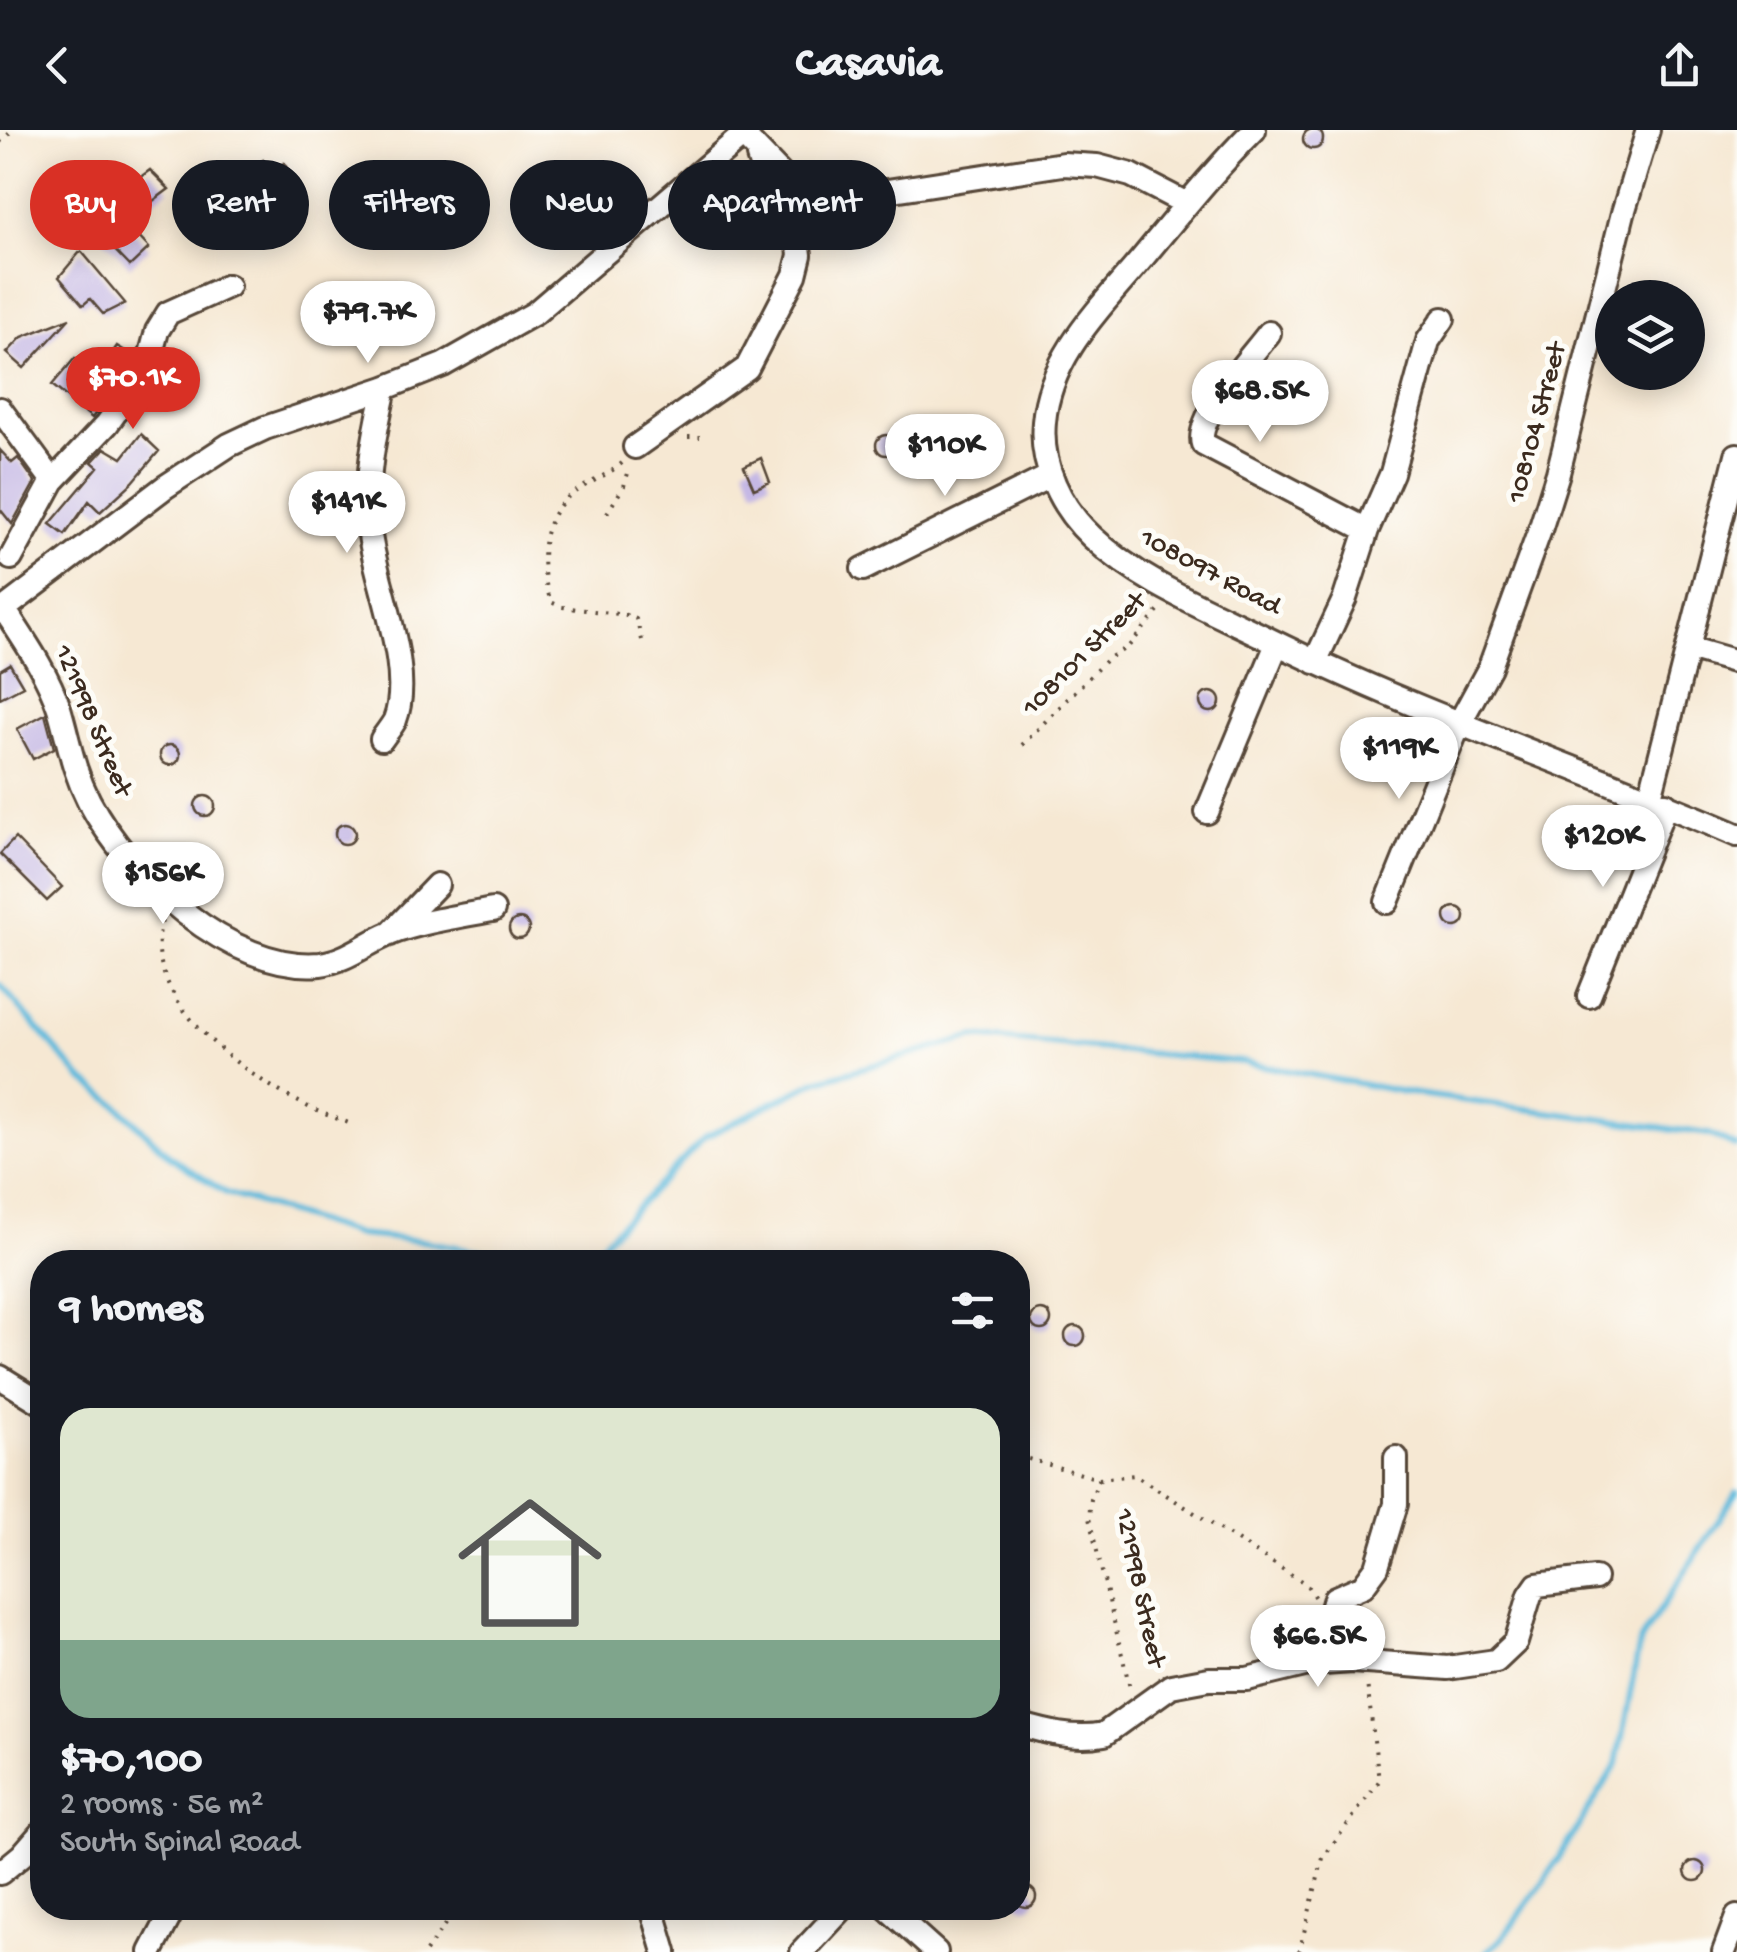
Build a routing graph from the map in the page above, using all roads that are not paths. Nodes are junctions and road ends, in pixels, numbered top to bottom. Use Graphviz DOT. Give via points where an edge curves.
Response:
graph roads {
  1 [pos="1254,130"];
  2 [pos="1648,130"];
  3 [pos="749,137"];
  4 [pos="1185,204"];
  5 [pos="228,286"];
  6 [pos="1443,318"];
  7 [pos="1269,333"];
  8 [pos="385,388"];
  9 [pos="0,408"];
  10 [pos="1737,455"];
  11 [pos="628,456"];
  12 [pos="1050,476"];
  13 [pos="53,481"];
  14 [pos="1730,516"];
  15 [pos="1368,530"];
  16 [pos="6,552"];
  17 [pos="864,569"];
  18 [pos="8,606"];
  19 [pos="1278,644"];
  20 [pos="1688,648"];
  21 [pos="1315,662"];
  22 [pos="1737,662"];
  23 [pos="1460,722"];
  24 [pos="382,739"];
  25 [pos="1658,801"];
  26 [pos="1207,812"];
  27 [pos="1737,835"];
  28 [pos="437,884"];
  29 [pos="1387,902"];
  30 [pos="492,910"];
  31 [pos="390,934"];
  32 [pos="1589,996"];
  33 [pos="0,1377"];
  34 [pos="30,1396"];
  35 [pos="1396,1458"];
  36 [pos="1595,1578"];
  37 [pos="1309,1664"];
  38 [pos="1030,1727"];
  39 [pos="30,1846"];
  40 [pos="0,1873"];
  41 [pos="1737,1918"];
  42 [pos="167,1920"];
  43 [pos="660,1920"];
  44 [pos="832,1920"];
  45 [pos="900,1920"];
  46 [pos="150,1952"];
  47 [pos="665,1952"];
  48 [pos="802,1952"];
  49 [pos="936,1952"];
  50 [pos="1724,1952"];
  1 -- 4 [label="street, 108097 Road"];
  2 -- 23 [label="street, 108104 Street" via="1542,527 1490,667"];
  3 -- 4 [label="street" via="794,188 830,196 1063,164 1131,175"];
  3 -- 8 [label="street" via="534,313 443,365"];
  3 -- 11 [label="street" via="798,238 795,275 747,368"];
  4 -- 12 [label="street, 108097 Road" via="1066,354 1044,422"];
  5 -- 13 [label="street" via="168,313 146,369 107,424"];
  6 -- 15 [label="street" via="1428,341 1402,442"];
  7 -- 15 [label="street" via="1206,417 1202,444"];
  8 -- 18 [label="street" via="228,445"];
  8 -- 24 [label="street" via="373,439 370,533 399,684 394,720"];
  9 -- 13 [label="street"];
  10 -- 14 [label="street"];
  12 -- 17 [label="street"];
  12 -- 19 [label="street, 108097 Road" via="1090,535 1129,567"];
  13 -- 16 [label="street"];
  14 -- 20 [label="street"];
  15 -- 21 [label="street"];
  16 -- 18 [label="street"];
  18 -- 31 [label="street, 121998 Street" via="59,708 69,756 89,802 122,853 169,897 228,942 283,961 340,960"];
  19 -- 21 [label="street, 108097 Road"];
  19 -- 26 [label="street"];
  20 -- 22 [label="street"];
  20 -- 25 [label="street"];
  21 -- 23 [label="street, 108097 Road"];
  23 -- 25 [label="street, 108097 Road"];
  23 -- 29 [label="street, 108104 Street"];
  25 -- 27 [label="street, 108097 Road"];
  25 -- 32 [label="street"];
  28 -- 31 [label="street"];
  30 -- 31 [label="street, 121998 Street"];
  33 -- 34 [label="street"];
  35 -- 37 [label="street" via="1396,1504 1378,1567 1364,1586 1335,1598"];
  36 -- 37 [label="street" via="1536,1585 1516,1642 1483,1666"];
  37 -- 38 [label="street" via="1247,1679 1171,1686 1104,1734"];
  39 -- 40 [label="street"];
  41 -- 50 [label="street"];
  42 -- 46 [label="street"];
  43 -- 47 [label="street"];
  44 -- 48 [label="street"];
  45 -- 49 [label="street"];
}
